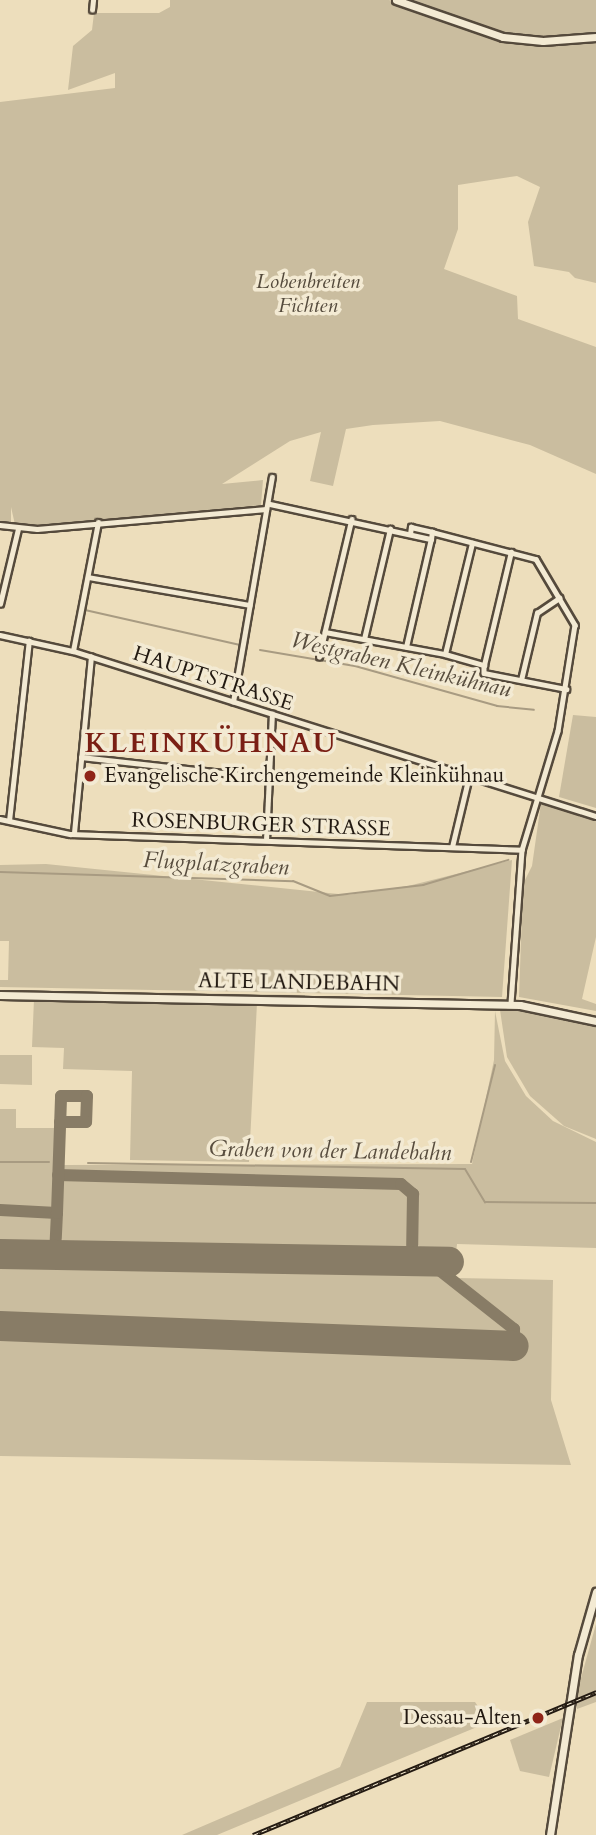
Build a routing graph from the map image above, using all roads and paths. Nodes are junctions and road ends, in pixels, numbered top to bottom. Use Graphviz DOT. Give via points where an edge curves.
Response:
graph roads {
  1 [pos="93,0"];
  2 [pos="396,0"];
  3 [pos="92,10"];
  4 [pos="596,37"];
  5 [pos="272,477"];
  6 [pos="268,506"];
  7 [pos="352,519"];
  8 [pos="98,523"];
  9 [pos="0,525"];
  10 [pos="18,529"];
  11 [pos="390,529"];
  12 [pos="432,532"];
  13 [pos="410,534"];
  14 [pos="431,539"];
  15 [pos="472,542"];
  16 [pos="511,552"];
  17 [pos="88,577"];
  18 [pos="559,598"];
  19 [pos="0,604"];
  20 [pos="250,606"];
  21 [pos="325,632"];
  22 [pos="0,635"];
  23 [pos="364,639"];
  24 [pos="29,641"];
  25 [pos="406,647"];
  26 [pos="73,651"];
  27 [pos="445,654"];
  28 [pos="91,657"];
  29 [pos="319,657"];
  30 [pos="484,665"];
  31 [pos="521,680"];
  32 [pos="566,689"];
  33 [pos="233,702"];
  34 [pos="272,714"];
  35 [pos="81,757"];
  36 [pos="469,776"];
  37 [pos="267,778"];
  38 [pos="536,797"];
  39 [pos="596,816"];
  40 [pos="0,820"];
  41 [pos="9,821"];
  42 [pos="74,833"];
  43 [pos="266,840"];
  44 [pos="452,848"];
  45 [pos="522,850"];
  46 [pos="0,995"];
  47 [pos="511,1004"];
  48 [pos="596,1021"];
  49 [pos="596,1592"];
  50 [pos="550,1835"];
  1 -- 3 [label="street"];
  2 -- 4 [label="main road" via="503,37 543,41"];
  5 -- 6 [label="street"];
  6 -- 7 [label="street"];
  6 -- 8 [label="street"];
  6 -- 20 [label="street"];
  7 -- 11 [label="street"];
  7 -- 21 [label="street"];
  8 -- 10 [label="street"];
  8 -- 17 [label="street"];
  9 -- 10 [label="street"];
  10 -- 19 [label="street"];
  11 -- 13 [label="street"];
  11 -- 23 [label="street"];
  12 -- 13 [label="street" via="411,527"];
  12 -- 14 [label="street"];
  12 -- 15 [label="street"];
  13 -- 14 [label="street"];
  14 -- 25 [label="street"];
  15 -- 16 [label="street"];
  15 -- 27 [label="street"];
  16 -- 18 [label="street" via="538,561"];
  16 -- 30 [label="street"];
  17 -- 20 [label="street"];
  17 -- 26 [label="street"];
  18 -- 31 [label="street" via="537,613"];
  18 -- 32 [label="street" via="575,625"];
  20 -- 33 [label="street"];
  21 -- 23 [label="street"];
  21 -- 29 [label="street"];
  22 -- 24 [label="street, HAUPTSTRASSE"];
  23 -- 25 [label="street"];
  24 -- 26 [label="street, HAUPTSTRASSE"];
  24 -- 41 [label="street"];
  25 -- 27 [label="street"];
  26 -- 28 [label="street, HAUPTSTRASSE"];
  27 -- 30 [label="street"];
  28 -- 33 [label="street, HAUPTSTRASSE"];
  28 -- 35 [label="street"];
  30 -- 31 [label="street" via="484,673"];
  31 -- 32 [label="street"];
  32 -- 38 [label="street" via="555,742"];
  33 -- 34 [label="street, HAUPTSTRASSE"];
  34 -- 36 [label="street, HAUPTSTRASSE"];
  34 -- 37 [label="street"];
  35 -- 37 [label="street"];
  35 -- 42 [label="street"];
  36 -- 38 [label="street, HAUPTSTRASSE"];
  36 -- 44 [label="street"];
  37 -- 43 [label="street"];
  38 -- 39 [label="street, HAUPTSTRASSE"];
  38 -- 45 [label="street"];
  40 -- 41 [label="street, ROSENBURGER STRASSE"];
  41 -- 42 [label="street, ROSENBURGER STRASSE"];
  42 -- 43 [label="street, ROSENBURGER STRASSE"];
  43 -- 44 [label="street, ROSENBURGER STRASSE"];
  44 -- 45 [label="street, ROSENBURGER STRASSE"];
  45 -- 47 [label="street"];
  46 -- 47 [label="main road, ALTE LANDEBAHN"];
  47 -- 48 [label="main road, ALTE LANDEBAHN" via="557,1009"];
  49 -- 50 [label="main road" via="578,1655"];
}
